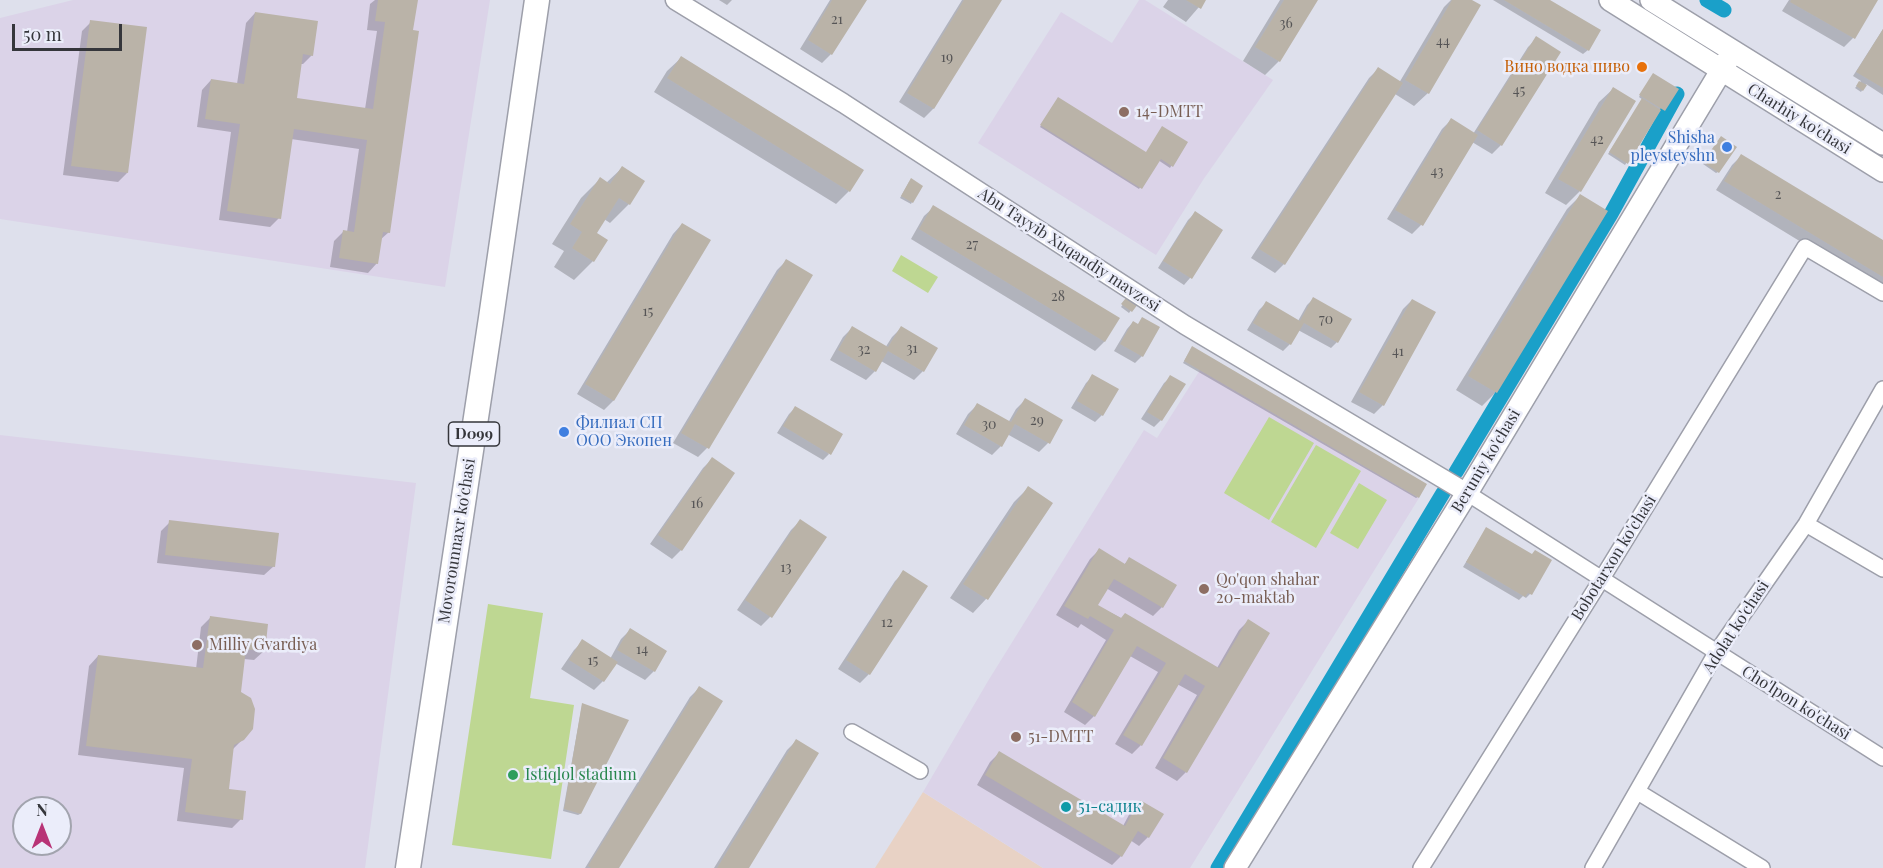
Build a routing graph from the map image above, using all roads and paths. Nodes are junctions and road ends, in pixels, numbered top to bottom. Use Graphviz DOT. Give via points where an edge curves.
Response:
graph roads {
  1 [pos="537,0"];
  2 [pos="675,0"];
  3 [pos="1610,0"];
  4 [pos="1651,0"];
  5 [pos="1733,51"];
  6 [pos="1718,69"];
  7 [pos="1883,144"];
  8 [pos="1883,171"];
  9 [pos="1883,293"];
  10 [pos="1883,389"];
  11 [pos="1467,493"];
  12 [pos="1806,524"];
  13 [pos="1883,569"];
  14 [pos="1601,580"];
  15 [pos="1716,653"];
  16 [pos="852,732"];
  17 [pos="1883,758"];
  18 [pos="920,771"];
  19 [pos="1638,792"];
  20 [pos="408,868"];
  21 [pos="1235,868"];
  22 [pos="1421,868"];
  23 [pos="1593,868"];
  24 [pos="1762,868"];
  1 -- 20 [label="highway, Movorounnaxr ko'chasi / D099"];
  2 -- 11 [label="street, Abu Tayyib Xuqandiy mavzesi" via="843,103 1185,325"];
  3 -- 6 [label="main road, Charhiy ko'chasi"];
  4 -- 5 [label="main road, Charhiy ko'chasi"];
  5 -- 6 [label="main road, Beruniy ko'chasi"];
  5 -- 7 [label="main road, Charhiy ko'chasi"];
  6 -- 8 [label="main road, Charhiy ko'chasi"];
  6 -- 11 [label="main road, Beruniy ko'chasi"];
  9 -- 14 [label="street, Bobotarxon ko'chasi" via="1805,247"];
  10 -- 12 [label="street, Adolat ko'chasi"];
  11 -- 14 [label="street, Cho'lpon ko'chasi"];
  11 -- 21 [label="main road, Beruniy ko'chasi"];
  12 -- 13 [label="street"];
  12 -- 15 [label="street, Adolat ko'chasi"];
  14 -- 15 [label="street, Cho'lpon ko'chasi"];
  14 -- 22 [label="street, Bobotarxon ko'chasi"];
  15 -- 17 [label="street, Cho'lpon ko'chasi"];
  15 -- 19 [label="street, Adolat ko'chasi"];
  16 -- 18 [label="street"];
  19 -- 23 [label="street, Adolat ko'chasi"];
  19 -- 24 [label="street"];
}
